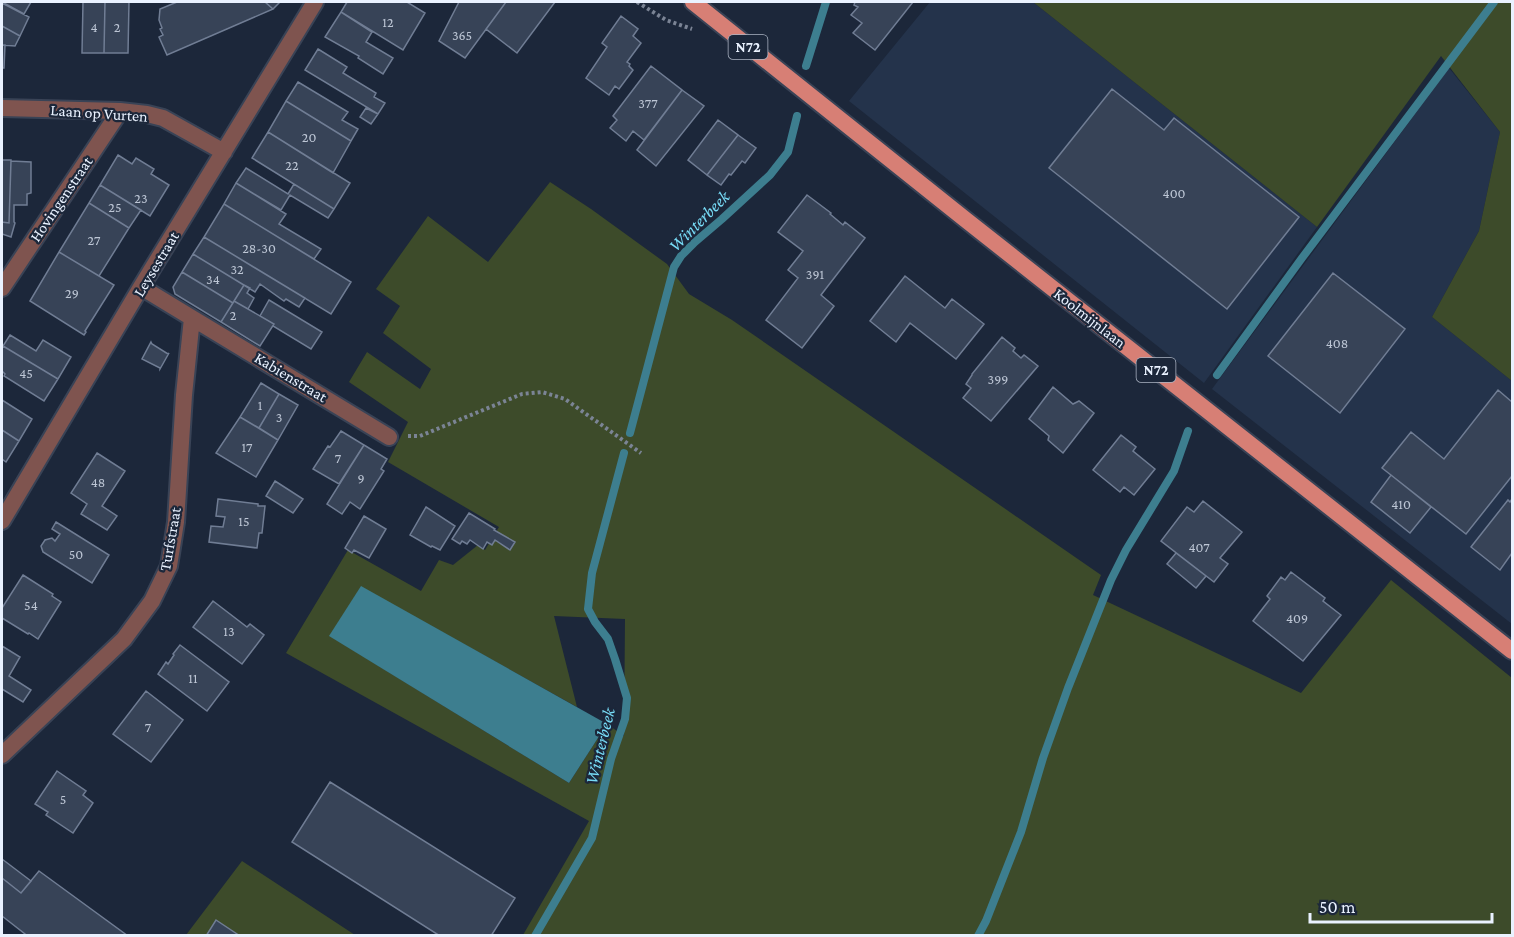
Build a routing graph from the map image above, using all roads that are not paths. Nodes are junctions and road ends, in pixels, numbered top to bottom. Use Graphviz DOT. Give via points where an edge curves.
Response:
graph roads {
  1 [pos="692,3"];
  2 [pos="315,4"];
  3 [pos="2,108"];
  4 [pos="120,111"];
  5 [pos="224,152"];
  6 [pos="141,287"];
  7 [pos="2,288"];
  8 [pos="192,318"];
  9 [pos="389,437"];
  10 [pos="2,521"];
  11 [pos="1512,651"];
  12 [pos="2,755"];
  1 -- 11 [label="main road, Koolmijnlaan / N72"];
  2 -- 5 [label="street, Leysestraat"];
  3 -- 4 [label="street, Laan op Vurten"];
  4 -- 5 [label="street, Laan op Vurten" via="163,118"];
  4 -- 7 [label="street, Hovingenstraat"];
  5 -- 6 [label="street, Leysestraat"];
  6 -- 8 [label="street"];
  6 -- 10 [label="street, Leysestraat"];
  8 -- 9 [label="street, Kabienstraat"];
  8 -- 12 [label="street, Turfstraat" via="169,566 152,601 124,639"];
}
